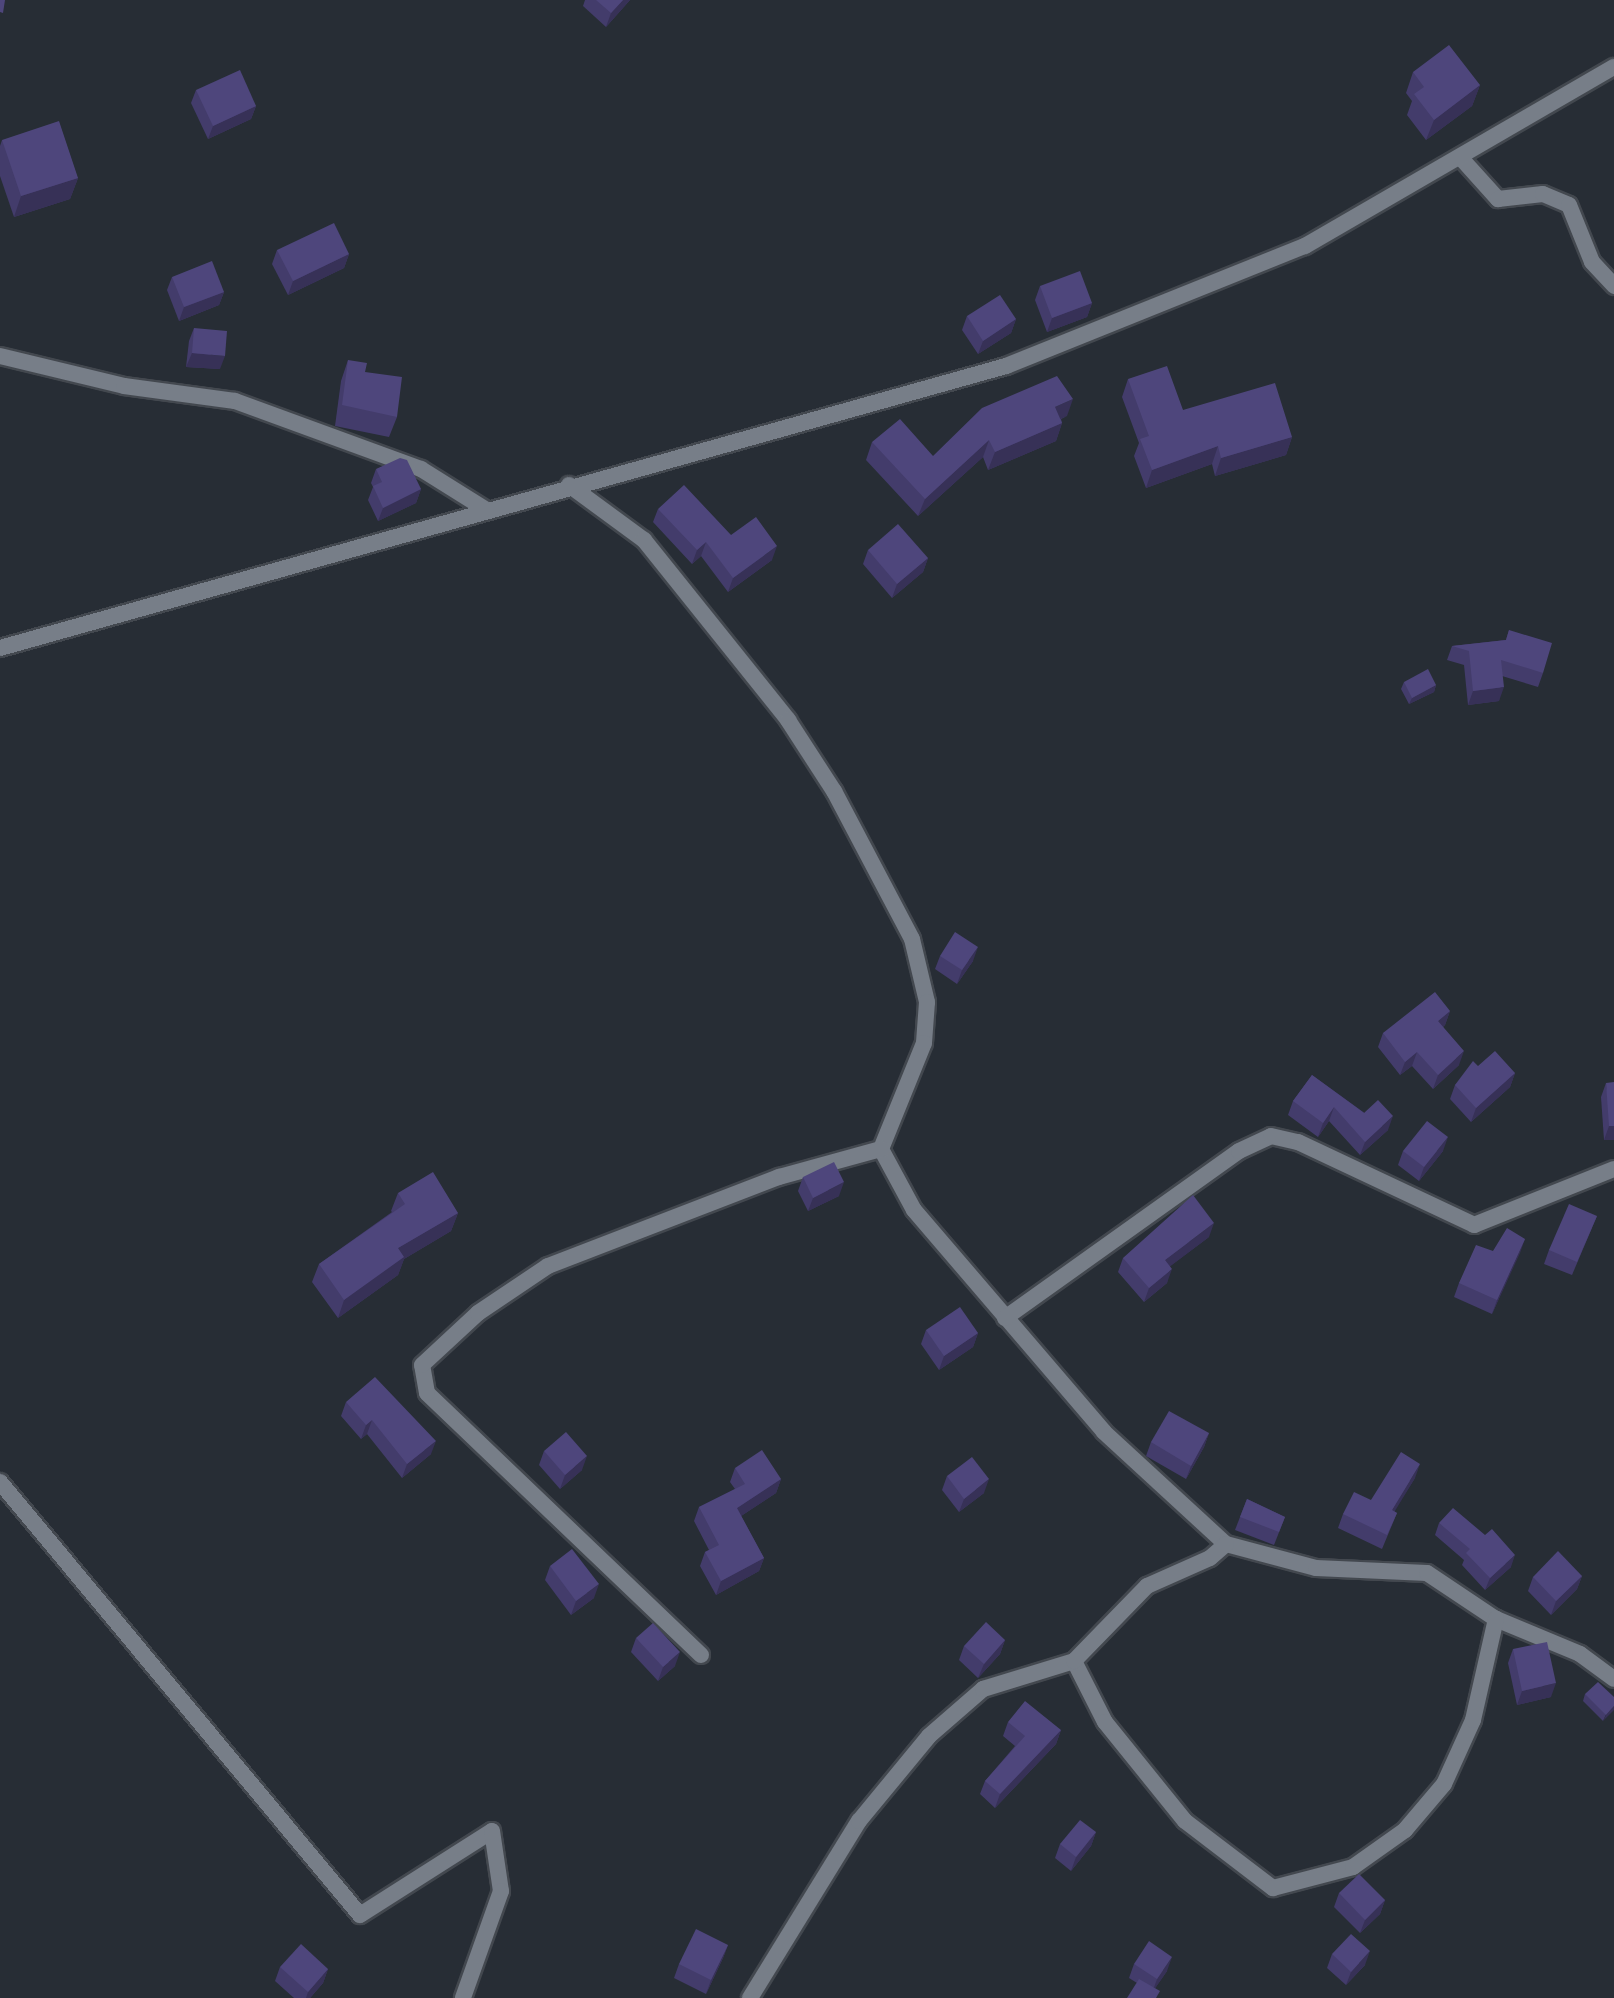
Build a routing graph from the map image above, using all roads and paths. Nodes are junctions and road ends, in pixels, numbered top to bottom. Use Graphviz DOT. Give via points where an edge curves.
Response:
graph roads {
  1 [pos="1614,67"];
  2 [pos="1460,157"];
  3 [pos="1614,286"];
  4 [pos="0,356"];
  5 [pos="569,485"];
  6 [pos="485,509"];
  7 [pos="0,648"];
  8 [pos="881,1149"];
  9 [pos="1614,1169"];
  10 [pos="1005,1318"];
  11 [pos="0,1482"];
  12 [pos="1226,1544"];
  13 [pos="1496,1619"];
  14 [pos="701,1655"];
  15 [pos="1074,1661"];
  16 [pos="1614,1679"];
  17 [pos="463,1998"];
  18 [pos="750,1998"];
  1 -- 2 [label="street"];
  2 -- 3 [label="street" via="1498,199 1543,194 1569,205 1592,262"];
  2 -- 5 [label="street" via="1305,246 1006,366"];
  4 -- 6 [label="street" via="124,386 235,401 421,469"];
  5 -- 6 [label="street"];
  5 -- 8 [label="street" via="644,540 788,720 834,791 912,939 927,1002 924,1043"];
  6 -- 7 [label="street"];
  8 -- 10 [label="street" via="914,1210"];
  8 -- 14 [label="street" via="779,1177 548,1266 478,1313 422,1365 427,1393"];
  9 -- 10 [label="street" via="1474,1225 1298,1142 1271,1136 1239,1151"];
  10 -- 12 [label="street" via="1104,1432"];
  11 -- 17 [label="street" via="360,1915 492,1831 501,1891"];
  12 -- 13 [label="street" via="1316,1568 1427,1573"];
  12 -- 15 [label="street" via="1210,1558 1147,1586"];
  13 -- 15 [label="street" via="1473,1720 1444,1784 1405,1830 1353,1867 1273,1888 1185,1821 1105,1722"];
  13 -- 16 [label="street" via="1580,1654"];
  15 -- 18 [label="street" via="983,1689 929,1736 859,1821"];
}
